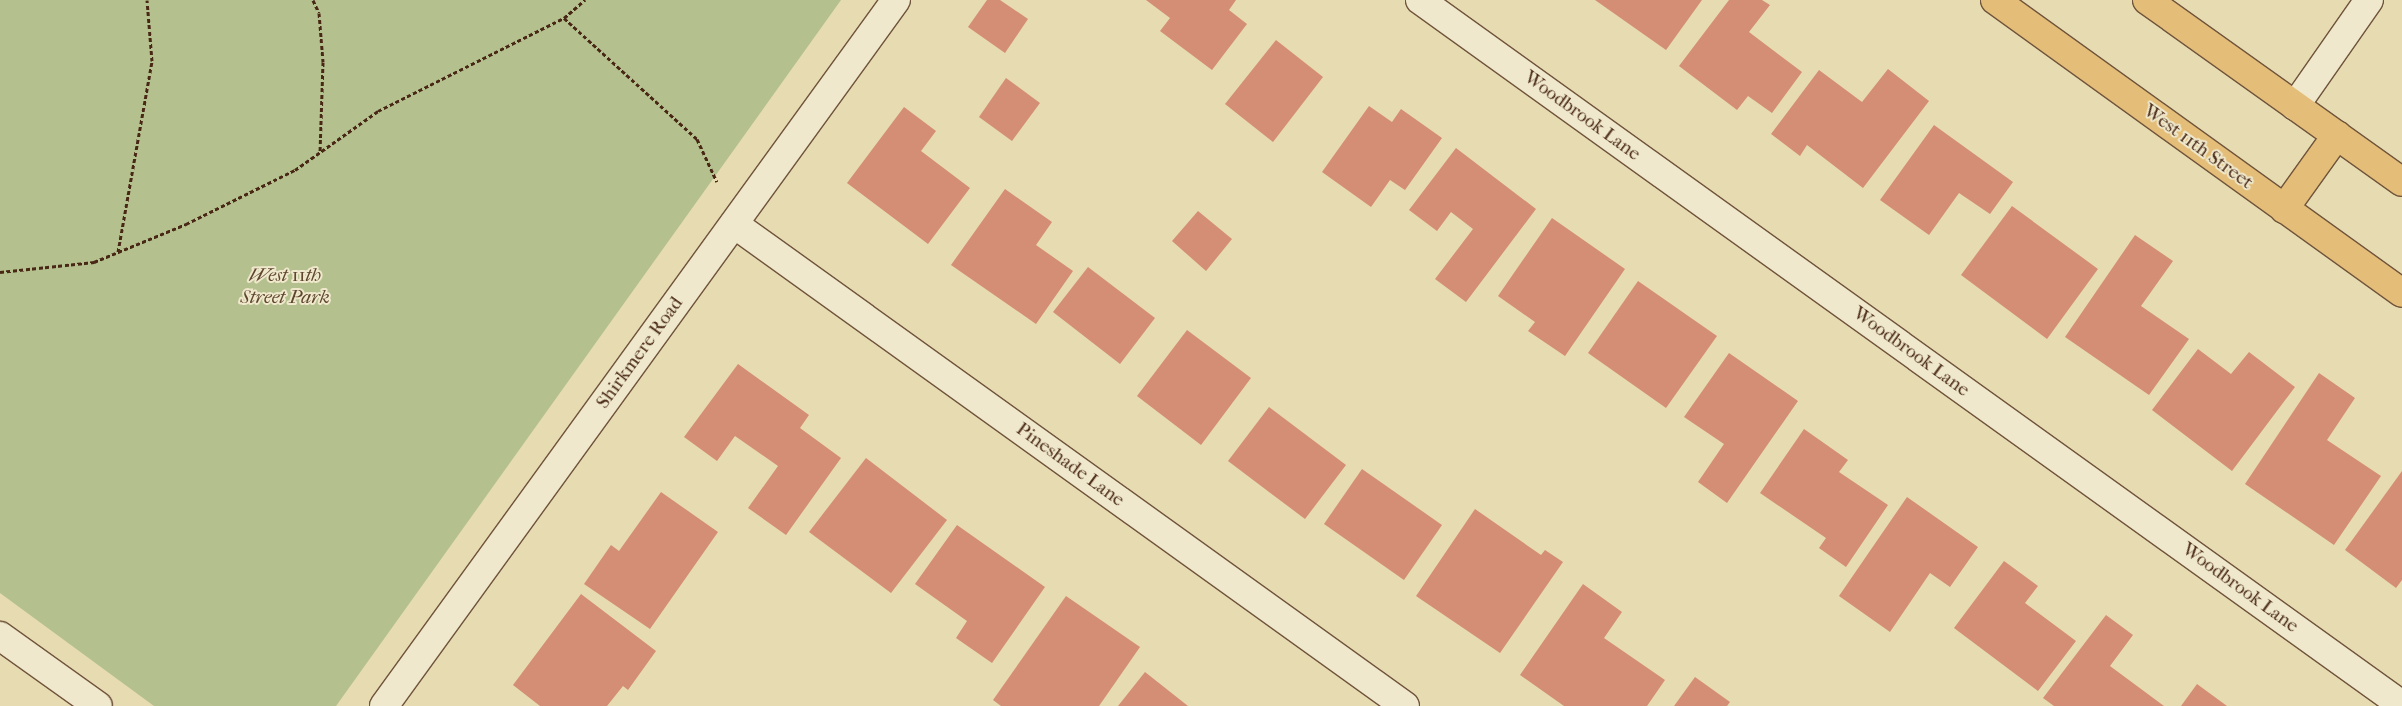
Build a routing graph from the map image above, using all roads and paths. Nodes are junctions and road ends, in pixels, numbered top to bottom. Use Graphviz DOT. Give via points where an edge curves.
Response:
graph roads {
  1 [pos="147,0"];
  2 [pos="313,0"];
  3 [pos="585,0"];
  4 [pos="896,0"];
  5 [pos="1420,0"];
  6 [pos="1994,0"];
  7 [pos="2146,0"];
  8 [pos="2369,0"];
  9 [pos="564,18"];
  10 [pos="2295,106"];
  11 [pos="2337,135"];
  12 [pos="320,152"];
  13 [pos="716,182"];
  14 [pos="2402,182"];
  15 [pos="2284,209"];
  16 [pos="734,224"];
  17 [pos="118,252"];
  18 [pos="0,272"];
  19 [pos="2402,293"];
  20 [pos="0,636"];
  21 [pos="2402,705"];
  22 [pos="98,706"];
  23 [pos="384,706"];
  24 [pos="1405,706"];
  1 -- 17 [label="path" via="152,61"];
  2 -- 12 [label="path" via="318,13 323,62"];
  3 -- 9 [label="path"];
  4 -- 16 [label="street, Shirkmere Road"];
  5 -- 21 [label="street, Woodbrook Lane"];
  6 -- 15 [label="main road, West 11th Street"];
  7 -- 10 [label="main road"];
  8 -- 10 [label="street"];
  9 -- 12 [label="path" via="378,110"];
  9 -- 13 [label="path" via="697,139"];
  10 -- 11 [label="main road"];
  11 -- 14 [label="main road"];
  11 -- 15 [label="main road"];
  12 -- 17 [label="path" via="295,170 245,195"];
  15 -- 19 [label="main road, West 11th Street"];
  16 -- 23 [label="street, Shirkmere Road"];
  16 -- 24 [label="street, Pineshade Lane"];
  17 -- 18 [label="path" via="94,262"];
  20 -- 22 [label="street"];
}
